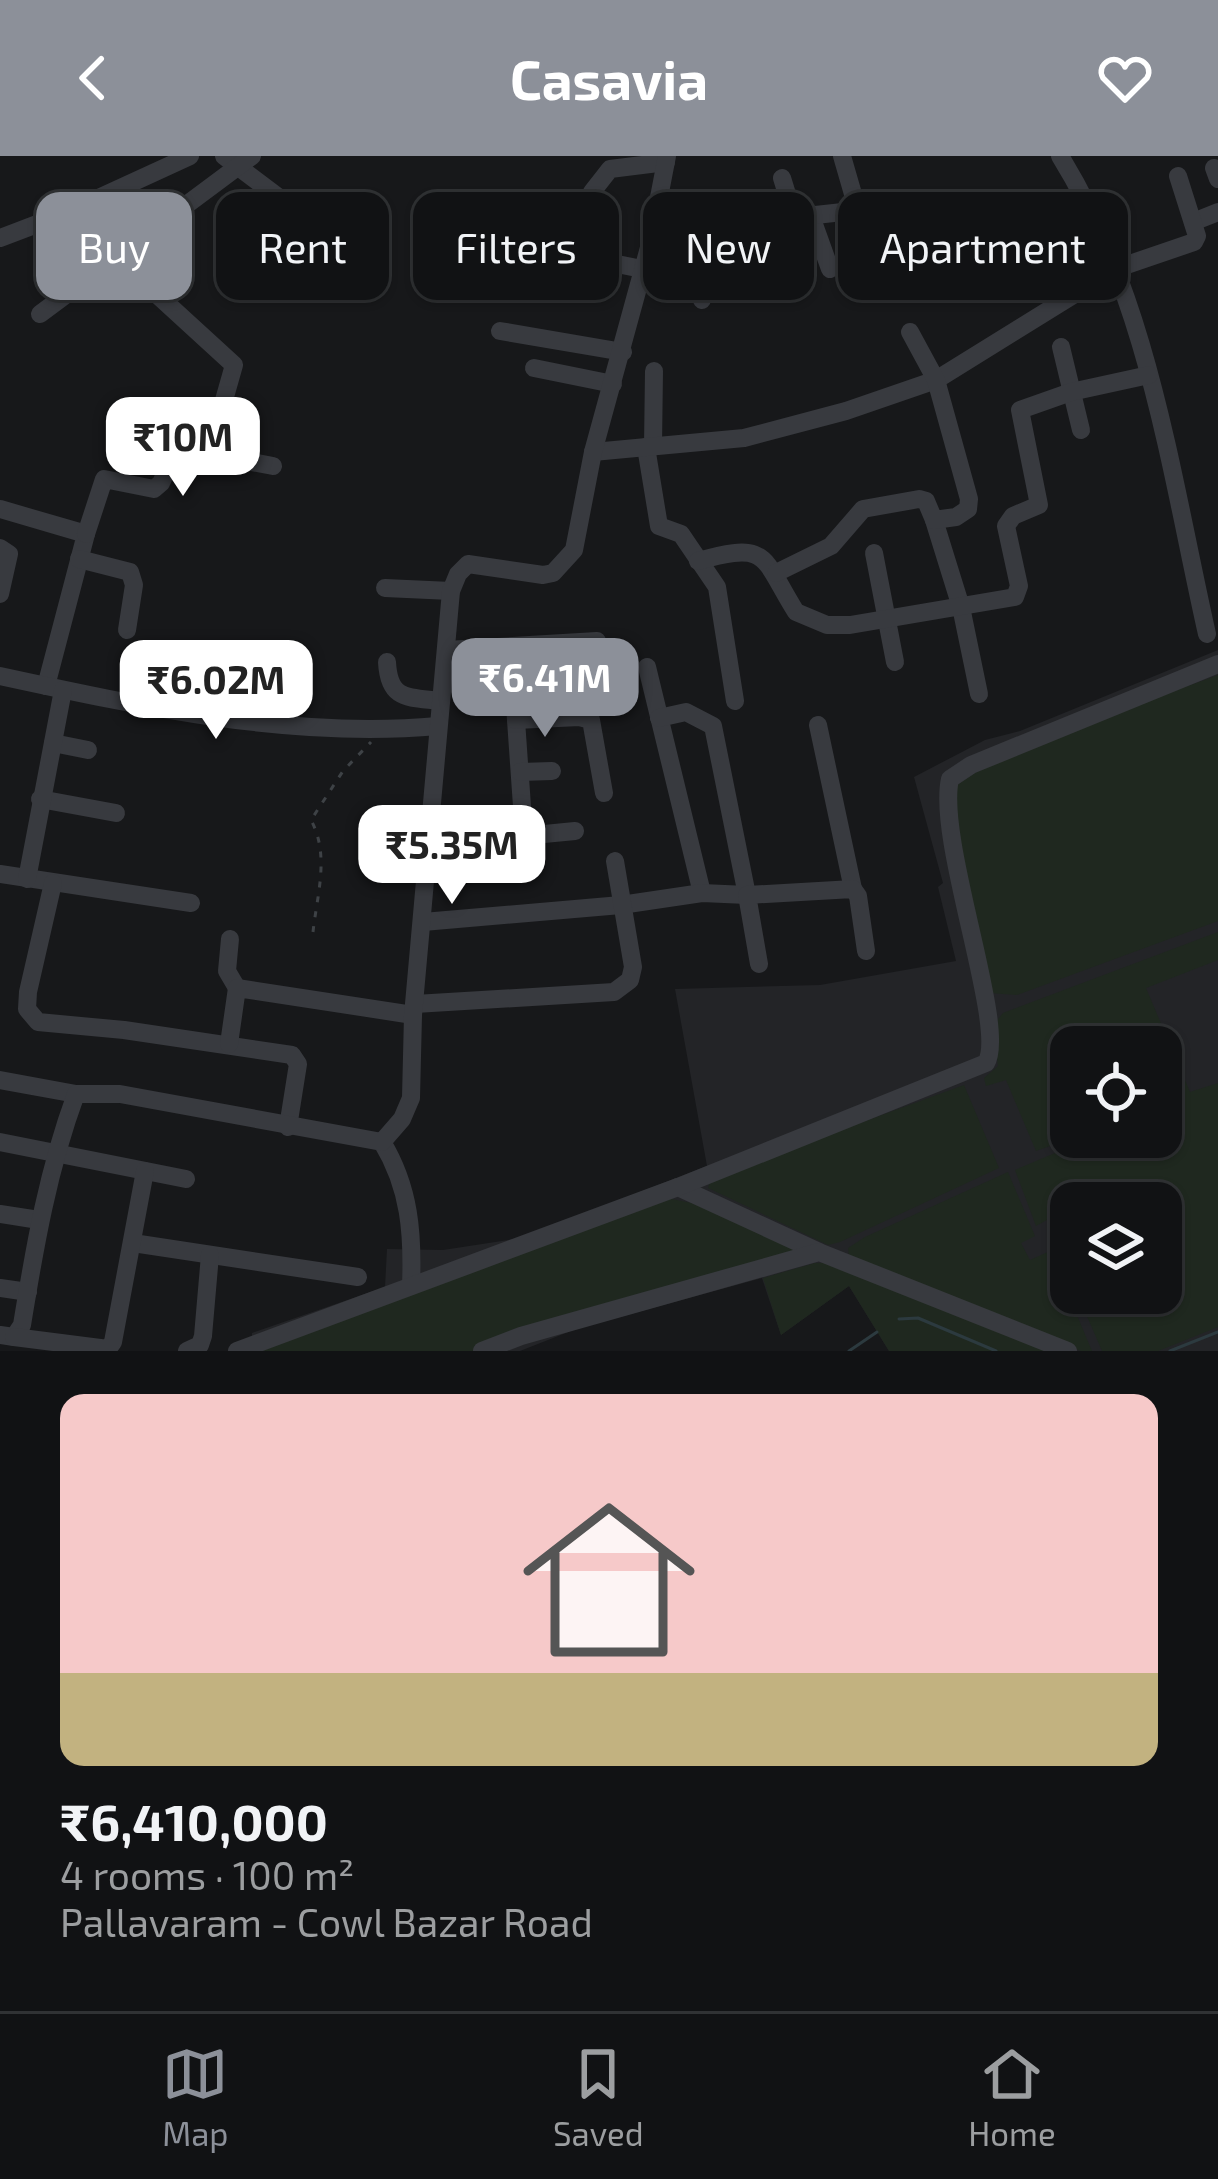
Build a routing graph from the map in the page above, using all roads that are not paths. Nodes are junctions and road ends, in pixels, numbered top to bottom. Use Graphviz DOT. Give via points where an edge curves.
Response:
graph roads {
  1 [pos="190,156"];
  2 [pos="842,156"];
  3 [pos="1060,156"];
  4 [pos="237,159"];
  5 [pos="666,159"];
  6 [pos="1178,176"];
  7 [pos="782,178"];
  8 [pos="276,192"];
  9 [pos="660,192"];
  10 [pos="786,192"];
  11 [pos="1077,192"];
  12 [pos="192,195"];
  13 [pos="1218,212"];
  14 [pos="814,216"];
  15 [pos="1193,222"];
  16 [pos="814,224"];
  17 [pos="0,238"];
  18 [pos="1128,264"];
  19 [pos="643,266"];
  20 [pos="642,269"];
  21 [pos="830,269"];
  22 [pos="58,300"];
  23 [pos="163,300"];
  24 [pos="1064,300"];
  25 [pos="1124,300"];
  26 [pos="40,314"];
  27 [pos="500,331"];
  28 [pos="910,332"];
  29 [pos="1060,347"];
  30 [pos="623,352"];
  31 [pos="534,368"];
  32 [pos="654,371"];
  33 [pos="1149,375"];
  34 [pos="936,380"];
  35 [pos="614,384"];
  36 [pos="1071,392"];
  37 [pos="1081,430"];
  38 [pos="649,446"];
  39 [pos="593,452"];
  40 [pos="209,453"];
  41 [pos="273,466"];
  42 [pos="0,509"];
  43 [pos="934,520"];
  44 [pos="86,534"];
  45 [pos="0,548"];
  46 [pos="874,553"];
  47 [pos="79,559"];
  48 [pos="698,561"];
  49 [pos="776,573"];
  50 [pos="385,587"];
  51 [pos="451,591"];
  52 [pos="0,594"];
  53 [pos="961,607"];
  54 [pos="886,619"];
  55 [pos="127,630"];
  56 [pos="1207,634"];
  57 [pos="597,641"];
  58 [pos="511,648"];
  59 [pos="447,650"];
  60 [pos="387,662"];
  61 [pos="895,662"];
  62 [pos="1218,664"];
  63 [pos="647,667"];
  64 [pos="0,676"];
  65 [pos="55,688"];
  66 [pos="979,694"];
  67 [pos="441,700"];
  68 [pos="735,701"];
  69 [pos="659,718"];
  70 [pos="516,720"];
  71 [pos="818,724"];
  72 [pos="439,726"];
  73 [pos="53,742"];
  74 [pos="88,750"];
  75 [pos="552,771"];
  76 [pos="520,772"];
  77 [pos="604,793"];
  78 [pos="40,799"];
  79 [pos="116,813"];
  80 [pos="475,815"];
  81 [pos="432,817"];
  82 [pos="575,832"];
  83 [pos="524,835"];
  84 [pos="430,845"];
  85 [pos="615,861"];
  86 [pos="0,874"];
  87 [pos="27,879"];
  88 [pos="52,883"];
  89 [pos="853,889"];
  90 [pos="702,893"];
  91 [pos="746,895"];
  92 [pos="191,903"];
  93 [pos="621,905"];
  94 [pos="424,922"];
  95 [pos="230,939"];
  96 [pos="866,951"];
  97 [pos="759,964"];
  98 [pos="237,988"];
  99 [pos="414,1010"];
  100 [pos="229,1044"];
  101 [pos="0,1080"];
  102 [pos="76,1094"];
  103 [pos="288,1127"];
  104 [pos="0,1142"];
  105 [pos="382,1142"];
  106 [pos="54,1153"];
  107 [pos="145,1171"];
  108 [pos="186,1179"];
  109 [pos="678,1187"];
  110 [pos="0,1214"];
  111 [pos="39,1220"];
  112 [pos="134,1243"];
  113 [pos="819,1252"];
  114 [pos="210,1255"];
  115 [pos="358,1277"];
  116 [pos="411,1286"];
  117 [pos="0,1288"];
  118 [pos="28,1292"];
  119 [pos="7,1336"];
  120 [pos="114,1350"];
  121 [pos="187,1351"];
  122 [pos="237,1351"];
  123 [pos="482,1351"];
  124 [pos="1067,1351"];
  1 -- 17 [label="street"];
  2 -- 14 [label="street" via="854,207"];
  3 -- 11 [label="street"];
  4 -- 8 [label="street"];
  4 -- 12 [label="street"];
  5 -- 9 [label="street"];
  5 -- 20 [label="street" via="610,169 592,192 584,253"];
  6 -- 15 [label="street"];
  7 -- 10 [label="street"];
  13 -- 15 [label="street"];
  15 -- 18 [label="street" via="1194,242"];
  16 -- 21 [label="street"];
  19 -- 20 [label="street"];
  20 -- 30 [label="street"];
  22 -- 26 [label="street"];
  23 -- 40 [label="street" via="234,365"];
  24 -- 34 [label="street"];
  25 -- 33 [label="street"];
  27 -- 30 [label="street"];
  28 -- 34 [label="street"];
  29 -- 36 [label="street"];
  30 -- 35 [label="street"];
  31 -- 35 [label="street"];
  32 -- 38 [label="street"];
  33 -- 36 [label="street"];
  33 -- 56 [label="street"];
  34 -- 38 [label="street" via="744,438"];
  34 -- 43 [label="street" via="970,505"];
  35 -- 39 [label="street"];
  36 -- 37 [label="street"];
  36 -- 53 [label="street" via="1020,410 1039,505 1006,526 1018,592"];
  38 -- 39 [label="street"];
  38 -- 48 [label="street" via="659,526 681,534"];
  39 -- 51 [label="street" via="566,562 543,575 468,565"];
  40 -- 41 [label="street"];
  40 -- 44 [label="street" via="172,451 154,489 104,479"];
  42 -- 44 [label="street"];
  43 -- 49 [label="street" via="919,499 863,508 831,546"];
  43 -- 53 [label="street"];
  44 -- 47 [label="street"];
  45 -- 52 [label="street" via="9,554"];
  46 -- 54 [label="street"];
  47 -- 55 [label="street" via="130,572"];
  47 -- 65 [label="street"];
  48 -- 49 [label="street" via="742,549"];
  48 -- 68 [label="street" via="717,586"];
  49 -- 54 [label="street" via="792,607 827,625"];
  50 -- 51 [label="street"];
  51 -- 59 [label="street"];
  53 -- 54 [label="street"];
  53 -- 66 [label="street"];
  54 -- 61 [label="street"];
  57 -- 58 [label="street"];
  58 -- 59 [label="street"];
  58 -- 70 [label="street"];
  59 -- 67 [label="street"];
  60 -- 67 [label="street" via="388,682 400,694"];
  62 -- 109 [label="street" via="950,778 946,816 990,1059"];
  63 -- 69 [label="street"];
  64 -- 65 [label="street"];
  65 -- 72 [label="street" via="338,731"];
  65 -- 73 [label="street"];
  67 -- 72 [label="street"];
  69 -- 90 [label="street"];
  69 -- 91 [label="street" via="686,712 712,726"];
  70 -- 76 [label="street"];
  70 -- 77 [label="street" via="591,720"];
  71 -- 89 [label="street"];
  72 -- 81 [label="street"];
  73 -- 74 [label="street"];
  73 -- 78 [label="street"];
  75 -- 76 [label="street"];
  76 -- 83 [label="street"];
  78 -- 79 [label="street"];
  78 -- 87 [label="street"];
  80 -- 81 [label="street"];
  81 -- 84 [label="street"];
  82 -- 83 [label="street"];
  83 -- 84 [label="street"];
  84 -- 94 [label="street"];
  85 -- 93 [label="street"];
  86 -- 87 [label="street"];
  87 -- 88 [label="street"];
  88 -- 92 [label="street"];
  88 -- 100 [label="street" via="28,992 27,1009 38,1022"];
  89 -- 91 [label="street"];
  89 -- 96 [label="street"];
  90 -- 91 [label="street"];
  90 -- 93 [label="street"];
  91 -- 97 [label="street"];
  93 -- 94 [label="street"];
  93 -- 99 [label="street" via="633,967 614,992"];
  94 -- 99 [label="street"];
  95 -- 98 [label="street" via="227,971"];
  98 -- 99 [label="street"];
  98 -- 100 [label="street"];
  99 -- 105 [label="street" via="411,1099"];
  100 -- 103 [label="street" via="297,1059"];
  101 -- 102 [label="street"];
  102 -- 103 [label="street" via="120,1094"];
  102 -- 106 [label="street"];
  103 -- 105 [label="street"];
  104 -- 106 [label="street"];
  105 -- 116 [label="street" via="407,1202"];
  106 -- 107 [label="street"];
  106 -- 111 [label="street"];
  107 -- 108 [label="street"];
  107 -- 112 [label="street"];
  109 -- 113 [label="street"];
  109 -- 116 [label="street"];
  110 -- 111 [label="street"];
  111 -- 118 [label="street"];
  112 -- 114 [label="street"];
  112 -- 120 [label="street"];
  113 -- 123 [label="street"];
  113 -- 124 [label="street"];
  114 -- 115 [label="street"];
  114 -- 121 [label="street" via="200,1345"];
  116 -- 122 [label="street"];
  117 -- 118 [label="street"];
  118 -- 119 [label="street" via="22,1325"];
  119 -- 120 [label="street"];
}
